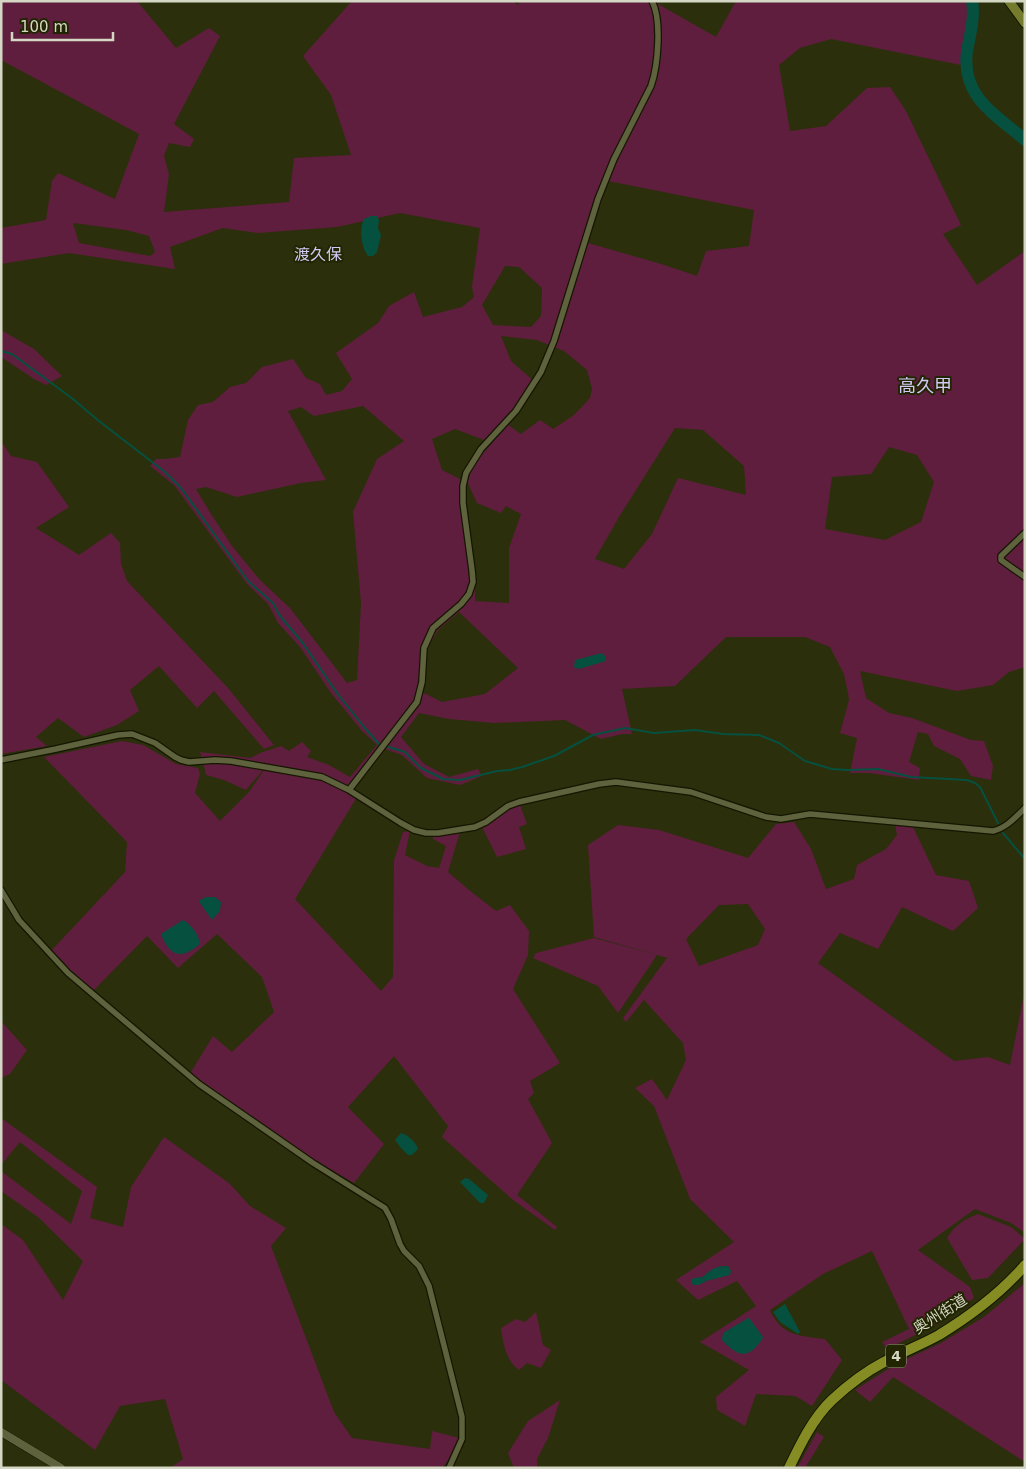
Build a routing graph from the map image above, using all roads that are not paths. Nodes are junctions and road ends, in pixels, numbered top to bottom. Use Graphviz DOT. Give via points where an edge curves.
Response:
graph roads {
  1 [pos="652,1"];
  2 [pos="1009,1"];
  3 [pos="1025,23"];
  4 [pos="1025,533"];
  5 [pos="1025,578"];
  6 [pos="1,760"];
  7 [pos="349,790"];
  8 [pos="1025,808"];
  9 [pos="1,890"];
  10 [pos="1025,1265"];
  11 [pos="1,1432"];
  12 [pos="61,1468"];
  13 [pos="449,1468"];
  14 [pos="789,1468"];
  1 -- 7 [label="street" via="658,28 651,86 598,199 554,341 516,411 482,449 466,473 462,503 473,582 469,594 433,628 424,648 417,702"];
  2 -- 3 [label="main road"];
  4 -- 5 [label="street" via="1001,556 1001,560"];
  6 -- 7 [label="street" via="118,734 132,734 155,743 181,760 231,761 313,775"];
  7 -- 8 [label="street" via="401,823 426,833 474,827 519,802 616,782 691,792 781,819 810,814 993,831 1004,827"];
  9 -- 13 [label="street" via="19,920 68,973 199,1084 385,1208 400,1244 419,1266 429,1286 462,1417 462,1439"];
  10 -- 14 [label="highway, 奥州街道 / 4" via="968,1316 864,1374 830,1401"];
  11 -- 12 [label="street"];
}
